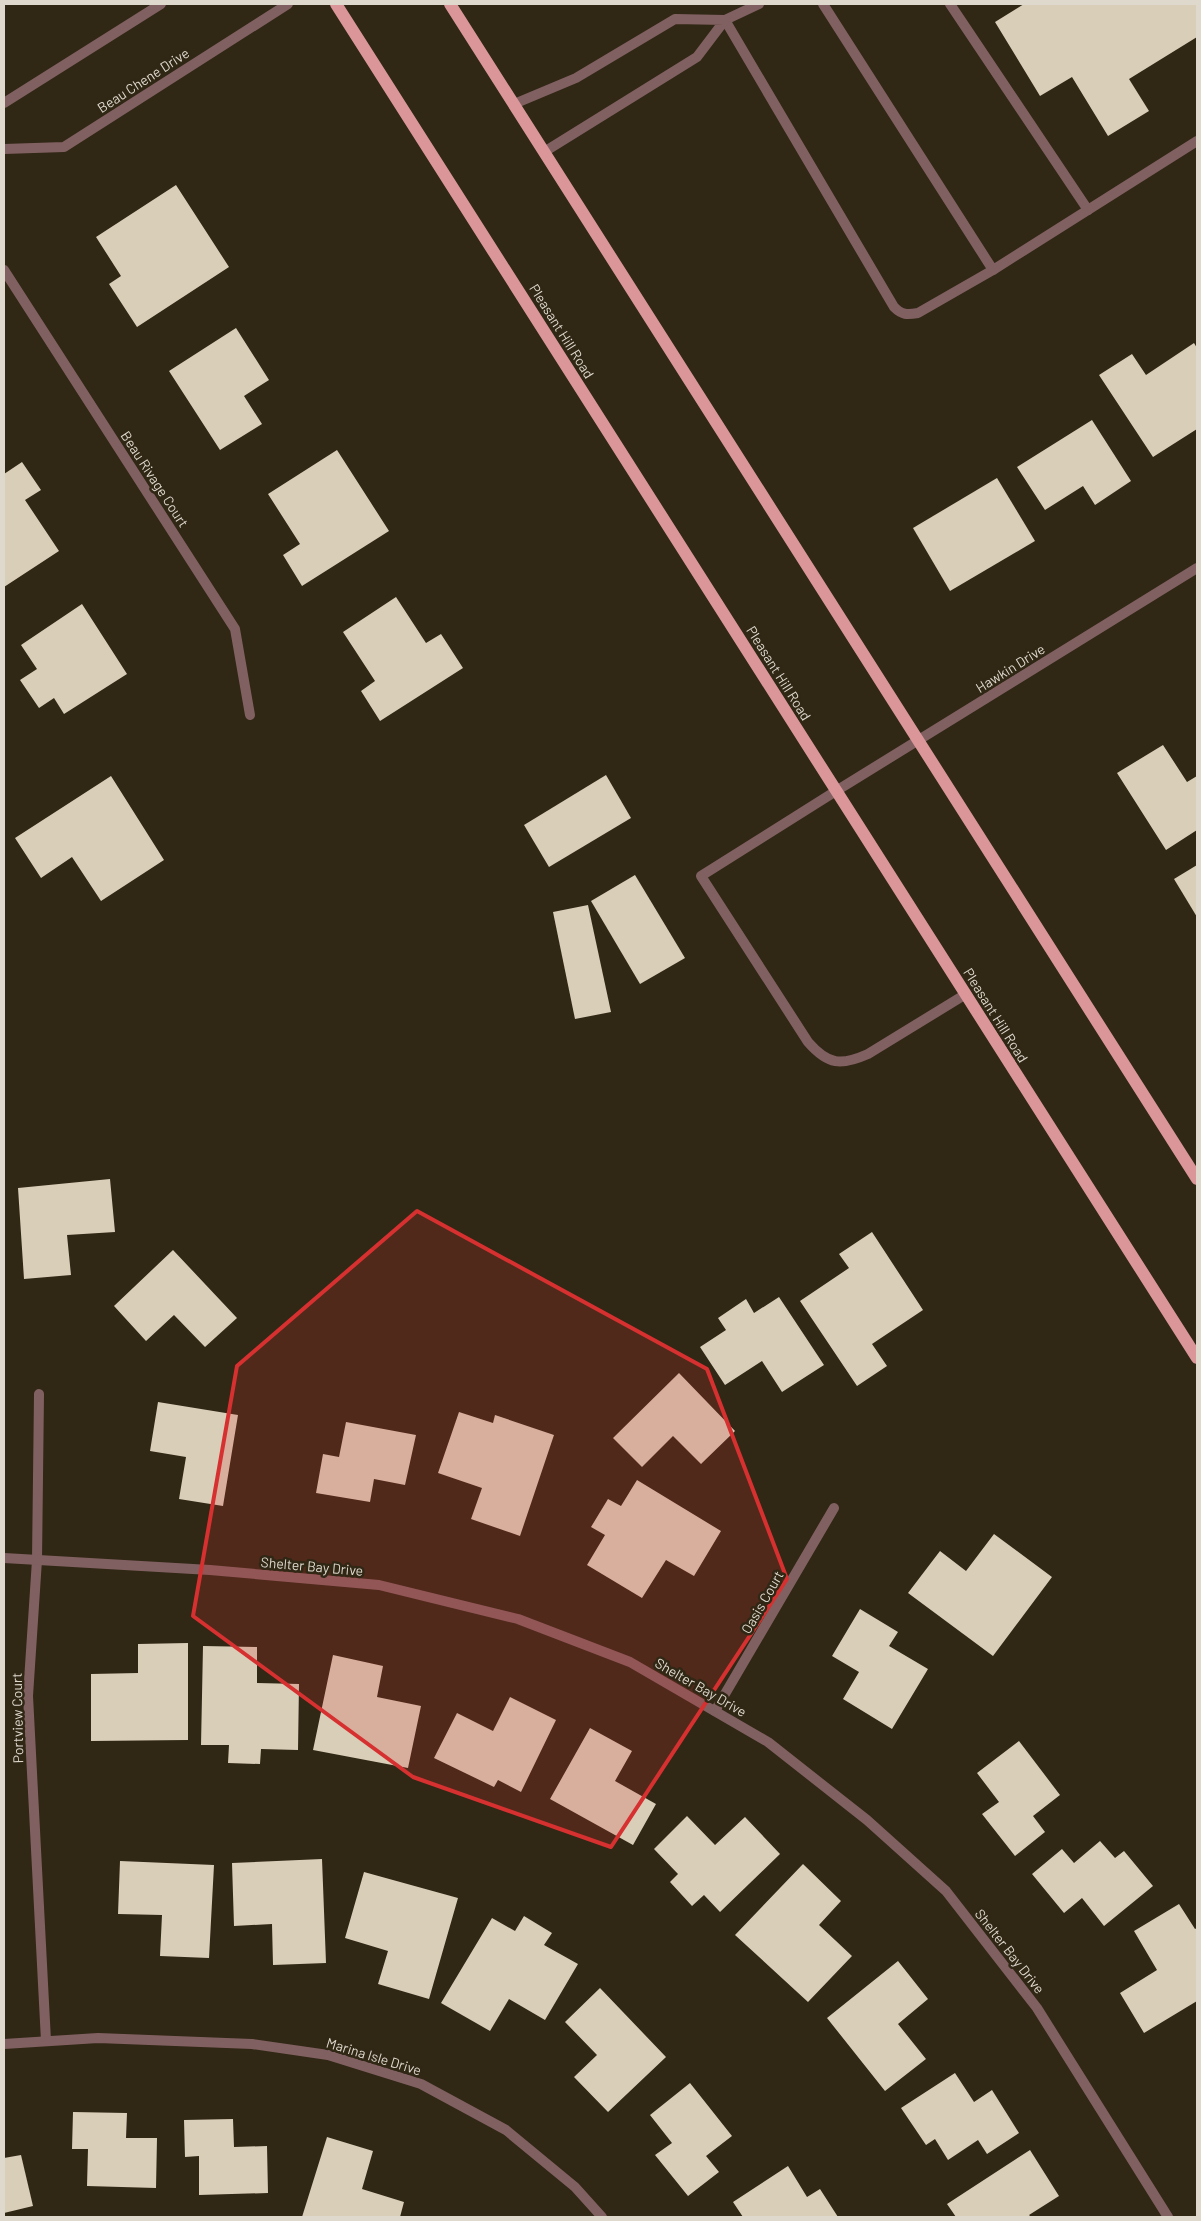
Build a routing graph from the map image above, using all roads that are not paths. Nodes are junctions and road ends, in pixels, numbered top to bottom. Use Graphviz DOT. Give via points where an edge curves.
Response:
graph roads {
  1 [pos="161,4"];
  2 [pos="288,4"];
  3 [pos="336,4"];
  4 [pos="450,4"];
  5 [pos="759,4"];
  6 [pos="823,4"];
  7 [pos="950,4"];
  8 [pos="725,20"];
  9 [pos="4,103"];
  10 [pos="514,104"];
  11 [pos="1197,141"];
  12 [pos="4,149"];
  13 [pos="544,152"];
  14 [pos="1088,210"];
  15 [pos="4,270"];
  16 [pos="993,270"];
  17 [pos="1197,570"];
  18 [pos="250,715"];
  19 [pos="918,741"];
  20 [pos="836,791"];
  21 [pos="966,994"];
  22 [pos="1197,1179"];
  23 [pos="1197,1358"];
  24 [pos="39,1394"];
  25 [pos="834,1508"];
  26 [pos="4,1558"];
  27 [pos="37,1560"];
  28 [pos="715,1711"];
  29 [pos="46,2041"];
  30 [pos="4,2044"];
  31 [pos="602,2217"];
  32 [pos="1168,2217"];
  1 -- 9 [label="street"];
  2 -- 12 [label="street, Beau Chene Drive" via="64,147"];
  3 -- 20 [label="main road, Pleasant Hill Road"];
  4 -- 10 [label="main road"];
  5 -- 8 [label="street"];
  6 -- 16 [label="street"];
  7 -- 14 [label="street"];
  8 -- 10 [label="street" via="675,19 576,78"];
  8 -- 13 [label="street" via="697,57"];
  8 -- 16 [label="street" via="899,312 908,315 918,312"];
  10 -- 13 [label="main road"];
  11 -- 14 [label="street"];
  13 -- 19 [label="main road"];
  14 -- 16 [label="street"];
  15 -- 18 [label="street, Beau Rivage Court" via="235,629"];
  17 -- 19 [label="street, Hawkin Drive"];
  19 -- 20 [label="street, Hawkin Drive"];
  19 -- 22 [label="main road"];
  20 -- 21 [label="main road, Pleasant Hill Road"];
  20 -- 21 [label="street, Hawkin Drive" via="701,876 808,1042 826,1058 839,1063 853,1061"];
  21 -- 23 [label="main road, Pleasant Hill Road"];
  24 -- 27 [label="street, Portview Court"];
  25 -- 28 [label="street, Oasis Court"];
  26 -- 27 [label="street, Shelter Bay Drive"];
  27 -- 28 [label="street, Shelter Bay Drive" via="210,1570 379,1585 518,1619 630,1662"];
  27 -- 29 [label="street, Portview Court" via="28,1696"];
  28 -- 32 [label="street, Shelter Bay Drive" via="768,1742 867,1820 946,1892 1037,2008"];
  29 -- 30 [label="street, Marina Isle Drive"];
  29 -- 31 [label="street, Marina Isle Drive" via="98,2038 252,2044 328,2055 421,2084 506,2130 576,2187"];
}
